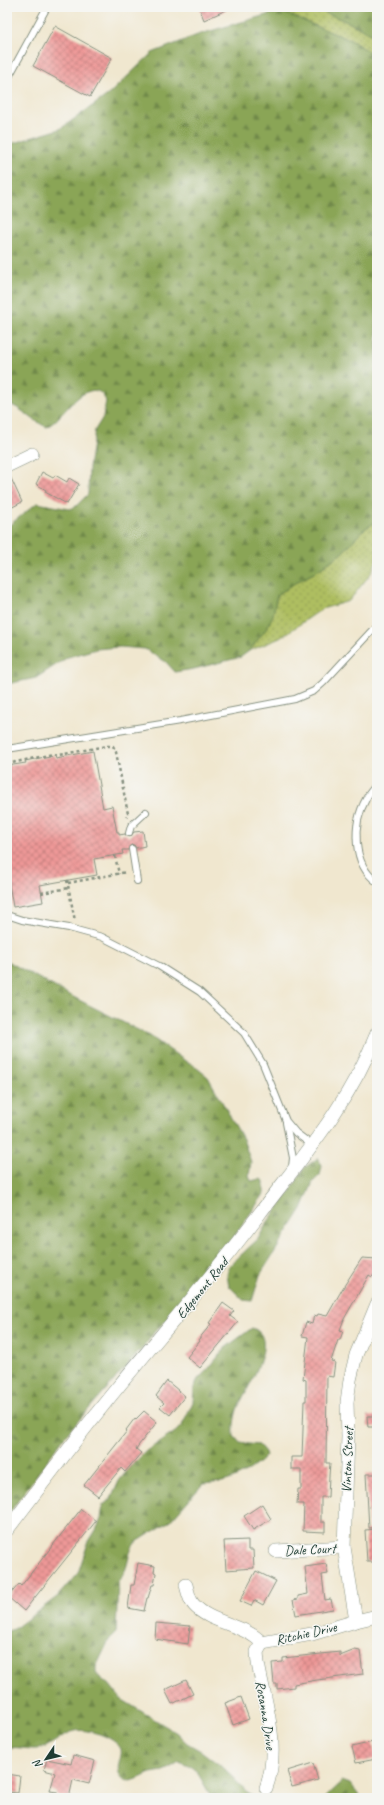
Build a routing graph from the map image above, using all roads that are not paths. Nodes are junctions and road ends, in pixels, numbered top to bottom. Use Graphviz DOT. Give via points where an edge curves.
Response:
graph roads {
  1 [pos="47,7"];
  2 [pos="7,80"];
  3 [pos="32,454"];
  4 [pos="7,466"];
  5 [pos="377,625"];
  6 [pos="7,749"];
  7 [pos="377,784"];
  8 [pos="146,812"];
  9 [pos="129,833"];
  10 [pos="132,849"];
  11 [pos="137,881"];
  12 [pos="377,882"];
  13 [pos="7,915"];
  14 [pos="377,1033"];
  15 [pos="286,1121"];
  16 [pos="312,1145"];
  17 [pos="292,1172"];
  18 [pos="377,1304"];
  19 [pos="7,1530"];
  20 [pos="344,1547"];
  21 [pos="276,1551"];
  22 [pos="186,1585"];
  23 [pos="377,1616"];
  24 [pos="356,1621"];
  25 [pos="262,1643"];
  26 [pos="266,1788"];
  1 -- 2 [label="lane"];
  3 -- 4 [label="street"];
  5 -- 6 [label="lane" via="324,682 314,691 295,699 180,721"];
  7 -- 12 [label="lane" via="366,799 357,826 359,857 365,869"];
  8 -- 9 [label="lane" via="131,826"];
  10 -- 11 [label="lane"];
  13 -- 15 [label="lane" via="102,937 159,966 200,992 251,1042 263,1064"];
  14 -- 16 [label="street, Edgemont Road" via="348,1093"];
  15 -- 16 [label="lane" via="296,1133"];
  15 -- 17 [label="lane" via="293,1158"];
  16 -- 17 [label="street, Edgemont Road"];
  17 -- 19 [label="street, Edgemont Road" via="215,1272 84,1429"];
  18 -- 20 [label="street, Vinton Street" via="356,1355 347,1402"];
  20 -- 21 [label="street, Dale Court"];
  20 -- 24 [label="street, Vinton Street"];
  22 -- 25 [label="street, Ritchie Drive" via="194,1605 253,1635"];
  23 -- 24 [label="street, Ritchie Drive"];
  24 -- 25 [label="street, Ritchie Drive" via="312,1634"];
  25 -- 26 [label="street, Rosanna Drive" via="257,1652 258,1663 271,1731 273,1758"];
}
